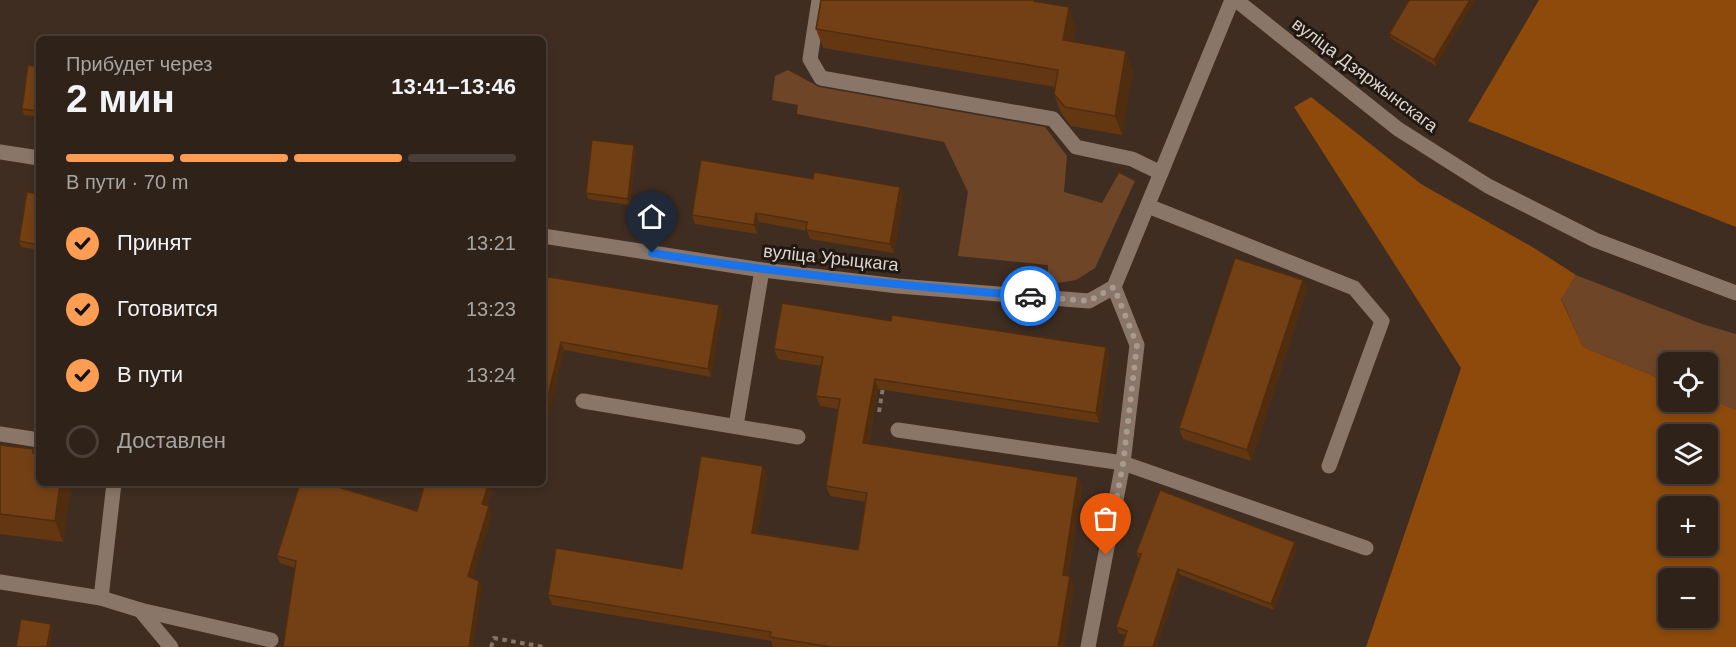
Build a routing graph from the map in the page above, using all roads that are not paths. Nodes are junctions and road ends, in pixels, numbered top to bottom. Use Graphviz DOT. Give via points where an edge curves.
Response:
graph roads {
  1 [pos="819,0"];
  2 [pos="1234,0"];
  3 [pos="0,152"];
  4 [pos="36,158"];
  5 [pos="1161,173"];
  6 [pos="1148,206"];
  7 [pos="546,236"];
  8 [pos="762,270"];
  9 [pos="1114,287"];
  10 [pos="1736,293"];
  11 [pos="583,401"];
  12 [pos="736,426"];
  13 [pos="898,430"];
  14 [pos="0,435"];
  15 [pos="798,437"];
  16 [pos="36,440"];
  17 [pos="1123,464"];
  18 [pos="1329,466"];
  19 [pos="114,486"];
  20 [pos="1366,548"];
  21 [pos="0,582"];
  22 [pos="101,598"];
  23 [pos="140,610"];
  24 [pos="271,640"];
  25 [pos="171,647"];
  26 [pos="1088,647"];
  1 -- 5 [label="street" via="810,59 822,78 1053,119 1076,147 1132,159"];
  2 -- 5 [label="street"];
  2 -- 10 [label="street, вуліца Дзяржынскага" via="1398,129 1488,186 1594,240"];
  3 -- 4 [label="street"];
  5 -- 6 [label="street"];
  6 -- 9 [label="street"];
  6 -- 18 [label="street" via="1354,288 1382,321"];
  7 -- 8 [label="street, вуліца Урыцкага"];
  8 -- 9 [label="street, вуліца Урыцкага" via="898,286 1089,301"];
  8 -- 12 [label="street"];
  9 -- 17 [label="street" via="1137,345"];
  11 -- 12 [label="street"];
  12 -- 15 [label="street"];
  13 -- 17 [label="street"];
  14 -- 16 [label="street"];
  17 -- 20 [label="street"];
  17 -- 26 [label="street"];
  19 -- 22 [label="street"];
  21 -- 22 [label="street"];
  22 -- 23 [label="street"];
  23 -- 24 [label="street"];
  23 -- 25 [label="street"];
}
